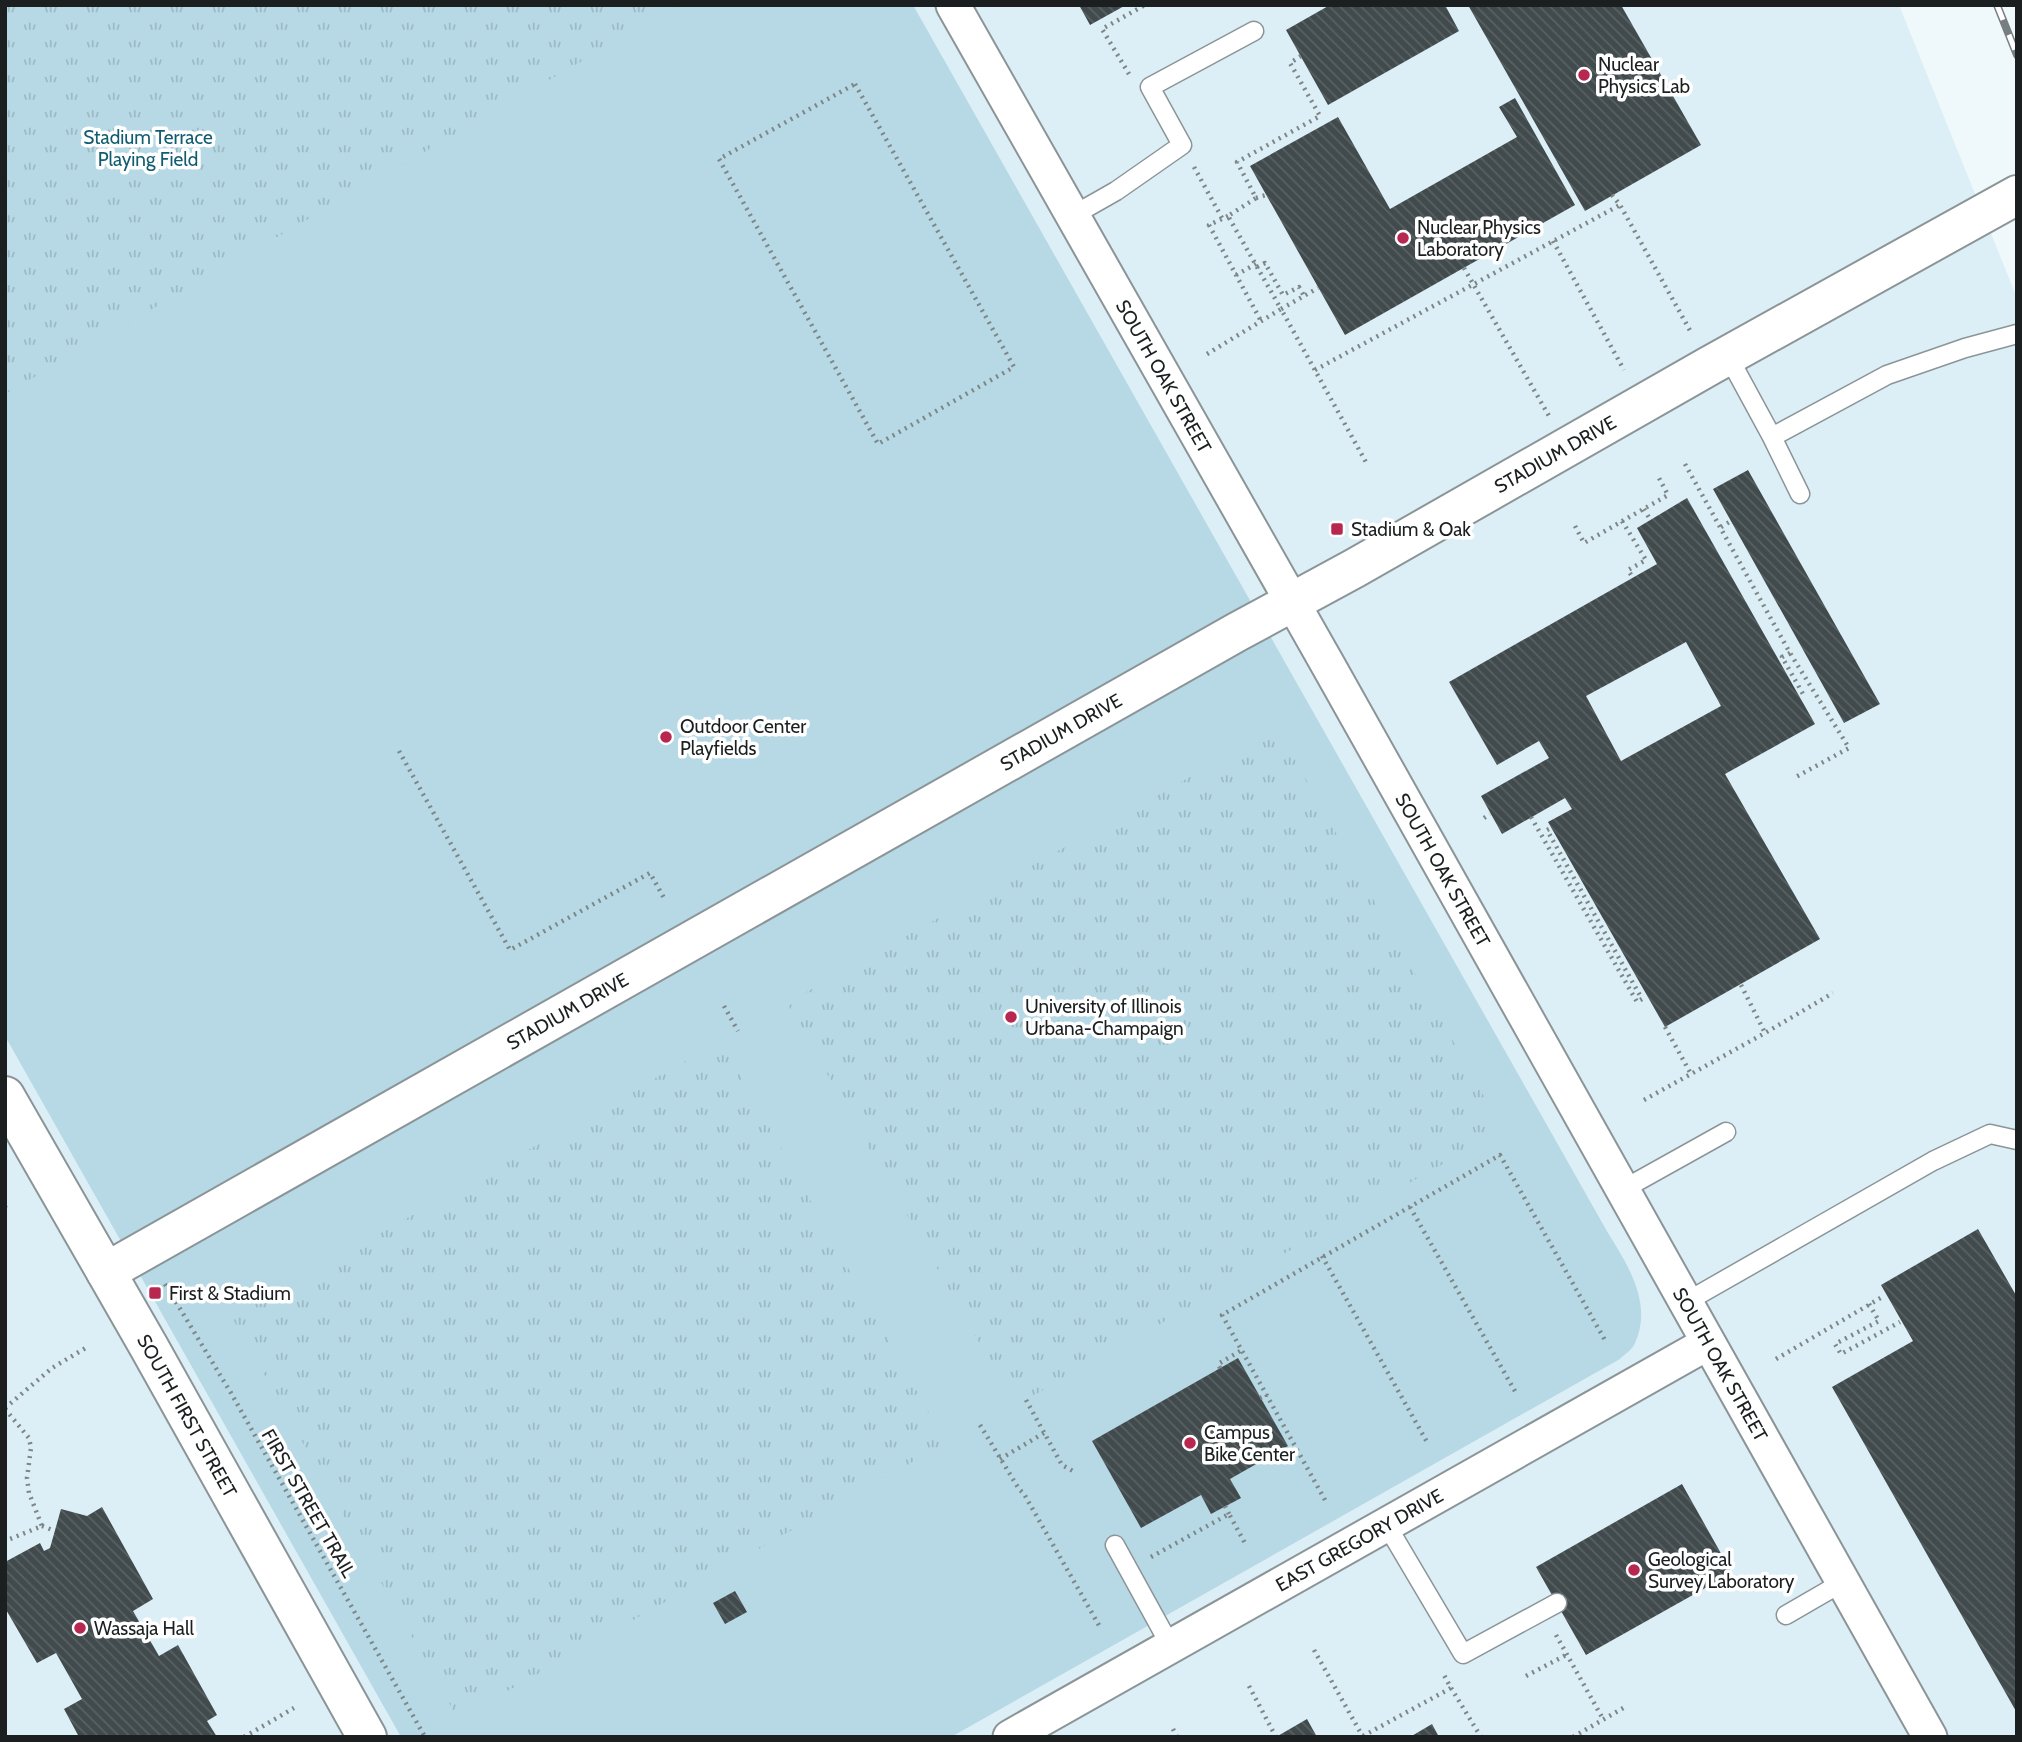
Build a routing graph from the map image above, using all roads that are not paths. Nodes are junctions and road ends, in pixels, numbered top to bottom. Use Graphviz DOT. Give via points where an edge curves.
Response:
graph roads {
  1 [pos="953,5"];
  2 [pos="1254,31"];
  3 [pos="2017,195"];
  4 [pos="1072,216"];
  5 [pos="2017,334"];
  6 [pos="1718,361"];
  7 [pos="1772,437"];
  8 [pos="1800,494"];
  9 [pos="1291,603"];
  10 [pos="5,1096"];
  11 [pos="1726,1132"];
  12 [pos="2017,1140"];
  13 [pos="1622,1190"];
  14 [pos="106,1272"];
  15 [pos="1686,1302"];
  16 [pos="1708,1343"];
  17 [pos="1386,1524"];
  18 [pos="1115,1545"];
  19 [pos="1843,1582"];
  20 [pos="1549,1607"];
  21 [pos="1786,1615"];
  22 [pos="1170,1645"];
  23 [pos="367,1737"];
  24 [pos="1010,1737"];
  25 [pos="1930,1737"];
  1 -- 4 [label="street, SOUTH OAK STREET"];
  2 -- 4 [label="lane" via="1150,87 1182,145"];
  3 -- 6 [label="street, STADIUM DRIVE"];
  4 -- 9 [label="street, SOUTH OAK STREET"];
  5 -- 7 [label="lane" via="1887,375"];
  6 -- 7 [label="lane"];
  6 -- 9 [label="street, STADIUM DRIVE"];
  7 -- 8 [label="lane"];
  9 -- 13 [label="street, SOUTH OAK STREET"];
  9 -- 14 [label="street, STADIUM DRIVE"];
  10 -- 14 [label="street, SOUTH FIRST STREET"];
  11 -- 13 [label="lane"];
  12 -- 15 [label="lane" via="1990,1135 1933,1161"];
  13 -- 15 [label="street, SOUTH OAK STREET"];
  14 -- 23 [label="street, SOUTH FIRST STREET"];
  15 -- 16 [label="street, SOUTH OAK STREET"];
  16 -- 17 [label="street, EAST GREGORY DRIVE"];
  16 -- 19 [label="street, SOUTH OAK STREET"];
  17 -- 20 [label="lane" via="1463,1654"];
  17 -- 22 [label="street, EAST GREGORY DRIVE"];
  18 -- 22 [label="lane"];
  19 -- 21 [label="lane"];
  19 -- 25 [label="street, SOUTH OAK STREET"];
  22 -- 24 [label="street, EAST GREGORY DRIVE"];
}
